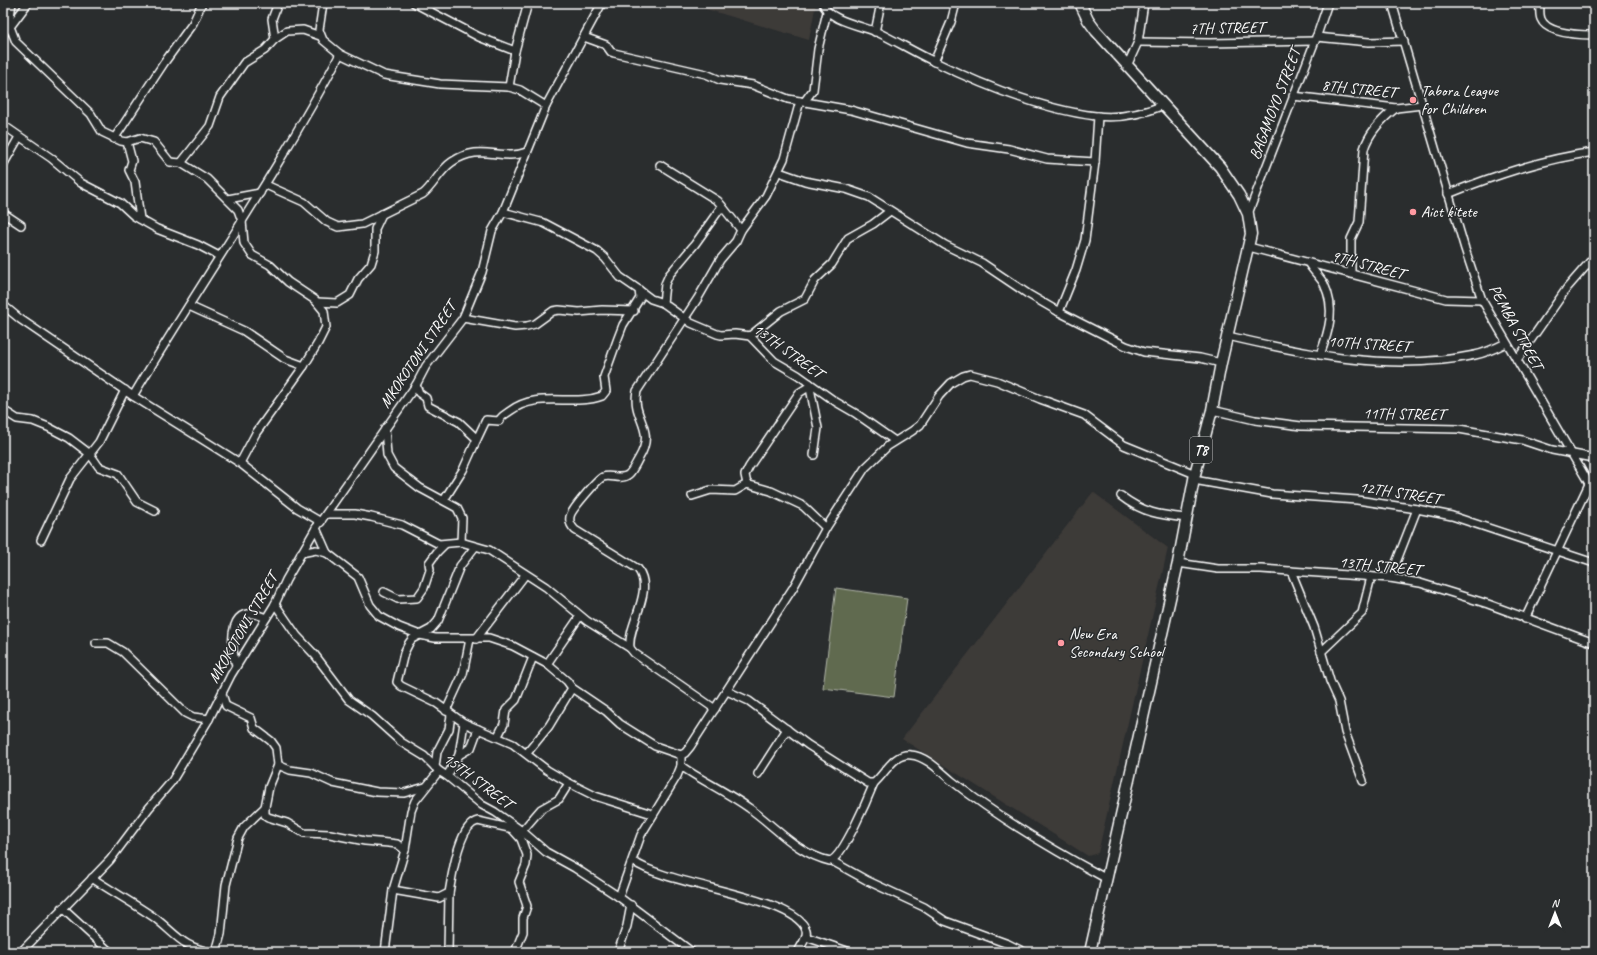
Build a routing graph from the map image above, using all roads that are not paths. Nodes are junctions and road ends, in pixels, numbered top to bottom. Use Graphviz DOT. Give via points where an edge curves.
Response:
graph roads {
  1 [pos="12,3"];
  2 [pos="28,3"];
  3 [pos="202,3"];
  4 [pos="278,3"];
  5 [pos="323,3"];
  6 [pos="414,3"];
  7 [pos="528,3"];
  8 [pos="602,3"];
  9 [pos="823,3"];
  10 [pos="881,3"];
  11 [pos="956,3"];
  12 [pos="1080,3"];
  13 [pos="1144,3"];
  14 [pos="1328,3"];
  15 [pos="1392,3"];
  16 [pos="1540,3"];
  17 [pos="827,12"];
  18 [pos="9,26"];
  19 [pos="876,32"];
  20 [pos="3,35"];
  21 [pos="1594,35"];
  22 [pos="320,36"];
  23 [pos="584,37"];
  24 [pos="275,39"];
  25 [pos="1315,39"];
  26 [pos="1404,41"];
  27 [pos="1138,42"];
  28 [pos="515,51"];
  29 [pos="340,54"];
  30 [pos="934,62"];
  31 [pos="1127,66"];
  32 [pos="509,87"];
  33 [pos="1294,96"];
  34 [pos="802,102"];
  35 [pos="1164,105"];
  36 [pos="1422,105"];
  37 [pos="546,106"];
  38 [pos="1396,108"];
  39 [pos="1098,116"];
  40 [pos="3,126"];
  41 [pos="19,137"];
  42 [pos="114,139"];
  43 [pos="127,142"];
  44 [pos="527,152"];
  45 [pos="1594,152"];
  46 [pos="1095,162"];
  47 [pos="181,164"];
  48 [pos="3,165"];
  49 [pos="660,165"];
  50 [pos="779,172"];
  51 [pos="266,185"];
  52 [pos="260,193"];
  53 [pos="1448,194"];
  54 [pos="228,199"];
  55 [pos="722,206"];
  56 [pos="890,211"];
  57 [pos="503,212"];
  58 [pos="3,213"];
  59 [pos="382,214"];
  60 [pos="1248,214"];
  61 [pos="140,219"];
  62 [pos="242,221"];
  63 [pos="21,224"];
  64 [pos="741,230"];
  65 [pos="1248,246"];
  66 [pos="219,256"];
  67 [pos="1594,257"];
  68 [pos="1309,264"];
  69 [pos="1351,274"];
  70 [pos="638,290"];
  71 [pos="1482,300"];
  72 [pos="317,302"];
  73 [pos="663,303"];
  74 [pos="3,304"];
  75 [pos="190,306"];
  76 [pos="634,310"];
  77 [pos="1059,312"];
  78 [pos="463,318"];
  79 [pos="684,318"];
  80 [pos="750,336"];
  81 [pos="1228,336"];
  82 [pos="1506,343"];
  83 [pos="1320,355"];
  84 [pos="1517,360"];
  85 [pos="1220,363"];
  86 [pos="304,366"];
  87 [pos="809,384"];
  88 [pos="416,385"];
  89 [pos="125,390"];
  90 [pos="133,396"];
  91 [pos="3,410"];
  92 [pos="1212,410"];
  93 [pos="385,427"];
  94 [pos="477,439"];
  95 [pos="895,441"];
  96 [pos="1571,452"];
  97 [pos="90,454"];
  98 [pos="814,455"];
  99 [pos="1594,458"];
  100 [pos="240,463"];
  101 [pos="1195,477"];
  102 [pos="747,484"];
  103 [pos="1589,484"];
  104 [pos="1594,492"];
  105 [pos="692,496"];
  106 [pos="1121,496"];
  107 [pos="444,500"];
  108 [pos="1417,509"];
  109 [pos="155,511"];
  110 [pos="327,514"];
  111 [pos="1186,518"];
  112 [pos="318,525"];
  113 [pos="826,528"];
  114 [pos="41,540"];
  115 [pos="461,542"];
  116 [pos="445,544"];
  117 [pos="475,547"];
  118 [pos="1557,550"];
  119 [pos="302,553"];
  120 [pos="327,553"];
  121 [pos="1178,563"];
  122 [pos="1594,563"];
  123 [pos="1291,571"];
  124 [pos="525,575"];
  125 [pos="1371,577"];
  126 [pos="1390,578"];
  127 [pos="384,592"];
  128 [pos="275,604"];
  129 [pos="580,616"];
  130 [pos="266,618"];
  131 [pos="1525,619"];
  132 [pos="420,635"];
  133 [pos="473,639"];
  134 [pos="96,643"];
  135 [pos="1594,643"];
  136 [pos="630,648"];
  137 [pos="1320,652"];
  138 [pos="533,657"];
  139 [pos="547,664"];
  140 [pos="236,666"];
  141 [pos="572,688"];
  142 [pos="727,691"];
  143 [pos="222,694"];
  144 [pos="715,709"];
  145 [pos="449,713"];
  146 [pos="209,719"];
  147 [pos="464,723"];
  148 [pos="478,729"];
  149 [pos="787,729"];
  150 [pos="498,736"];
  151 [pos="527,753"];
  152 [pos="459,755"];
  153 [pos="681,755"];
  154 [pos="278,765"];
  155 [pos="681,766"];
  156 [pos="437,769"];
  157 [pos="758,774"];
  158 [pos="447,776"];
  159 [pos="1363,781"];
  160 [pos="570,783"];
  161 [pos="874,783"];
  162 [pos="425,787"];
  163 [pos="265,807"];
  164 [pos="652,814"];
  165 [pos="512,829"];
  166 [pos="522,830"];
  167 [pos="405,850"];
  168 [pos="633,861"];
  169 [pos="832,861"];
  170 [pos="92,878"];
  171 [pos="1107,879"];
  172 [pos="393,890"];
  173 [pos="449,893"];
  174 [pos="619,897"];
  175 [pos="631,905"];
  176 [pos="62,908"];
  177 [pos="806,937"];
  178 [pos="21,952"];
  179 [pos="110,952"];
  180 [pos="212,952"];
  181 [pos="216,952"];
  182 [pos="385,952"];
  183 [pos="448,952"];
  184 [pos="515,952"];
  185 [pos="618,952"];
  186 [pos="692,952"];
  187 [pos="798,952"];
  188 [pos="850,952"];
  189 [pos="1024,952"];
  190 [pos="1090,952"];
  1 -- 18 [label="street"];
  2 -- 18 [label="street"];
  3 -- 42 [label="street" via="193,23"];
  4 -- 24 [label="street" via="272,19"];
  5 -- 22 [label="street"];
  6 -- 28 [label="street" via="479,37"];
  7 -- 28 [label="street"];
  8 -- 23 [label="street, MKOKOTONI STREET"];
  9 -- 17 [label="street"];
  10 -- 19 [label="street"];
  11 -- 30 [label="street"];
  12 -- 31 [label="highway, T8" via="1088,20"];
  13 -- 27 [label="street"];
  14 -- 25 [label="street, BAGAMOYO STREET"];
  15 -- 26 [label="street, PEMBA STREET"];
  16 -- 21 [label="street" via="1541,19 1546,26 1558,31"];
  17 -- 19 [label="street"];
  17 -- 34 [label="street" via="818,49 813,90"];
  18 -- 20 [label="street"];
  18 -- 42 [label="street" via="16,42 25,52 91,114 102,132"];
  19 -- 30 [label="street"];
  22 -- 24 [label="street" via="303,30 292,30"];
  22 -- 29 [label="street"];
  23 -- 34 [label="street" via="606,45 614,54 706,74 720,80 748,83"];
  23 -- 37 [label="street, MKOKOTONI STREET"];
  24 -- 47 [label="street" via="234,74 220,97 210,126"];
  25 -- 26 [label="street, 7TH STREET"];
  25 -- 27 [label="street, 7TH STREET" via="1210,43"];
  25 -- 33 [label="street, BAGAMOYO STREET"];
  26 -- 36 [label="street, PEMBA STREET"];
  27 -- 31 [label="street"];
  28 -- 32 [label="street"];
  29 -- 32 [label="street" via="384,75 399,78 440,84"];
  29 -- 51 [label="street"];
  30 -- 39 [label="street" via="1030,101 1063,111"];
  31 -- 35 [label="highway, T8"];
  32 -- 37 [label="street" via="520,90"];
  33 -- 38 [label="street, 8TH STREET"];
  33 -- 60 [label="street, BAGAMOYO STREET"];
  34 -- 46 [label="street" via="851,110 967,143 1009,149 1047,159"];
  34 -- 50 [label="street"];
  35 -- 39 [label="street" via="1122,118"];
  35 -- 60 [label="highway, T8" via="1220,167"];
  36 -- 38 [label="street, 8TH STREET"];
  36 -- 53 [label="street, PEMBA STREET"];
  37 -- 44 [label="street, MKOKOTONI STREET"];
  38 -- 69 [label="street" via="1382,119 1366,139 1359,222 1351,239"];
  39 -- 46 [label="street"];
  40 -- 41 [label="street"];
  41 -- 48 [label="street"];
  41 -- 61 [label="street" via="81,183 120,203"];
  42 -- 43 [label="street"];
  43 -- 47 [label="street" via="146,139 159,146 168,160"];
  43 -- 61 [label="street" via="132,159 129,170 135,182"];
  44 -- 57 [label="street, MKOKOTONI STREET"];
  44 -- 59 [label="street" via="517,155 486,152 465,155 450,164 423,194"];
  45 -- 53 [label="street" via="1536,163"];
  46 -- 77 [label="street" via="1085,240"];
  47 -- 54 [label="street" via="207,179"];
  49 -- 55 [label="street"];
  50 -- 56 [label="street" via="805,181 856,192"];
  50 -- 64 [label="street" via="763,202"];
  51 -- 52 [label="street"];
  51 -- 59 [label="street" via="304,202 332,226 356,225"];
  52 -- 54 [label="street"];
  52 -- 62 [label="street"];
  53 -- 71 [label="street, PEMBA STREET"];
  54 -- 62 [label="street" via="238,210"];
  55 -- 64 [label="street"];
  55 -- 73 [label="street" via="669,275 665,284"];
  56 -- 77 [label="street" via="945,245 982,263"];
  56 -- 80 [label="street" via="848,238 832,264 815,280 805,299 781,311"];
  57 -- 70 [label="street, 13TH STREET" via="544,223 597,251 620,277"];
  57 -- 78 [label="street, MKOKOTONI STREET" via="492,231 482,272"];
  58 -- 63 [label="street"];
  59 -- 72 [label="street" via="375,229 375,251 371,264 358,279 350,295 337,303"];
  60 -- 65 [label="highway, T8" via="1251,234"];
  61 -- 66 [label="street"];
  62 -- 66 [label="street"];
  62 -- 72 [label="street" via="244,243 252,256 270,265 288,282"];
  64 -- 79 [label="street"];
  65 -- 68 [label="street, 9TH STREET"];
  65 -- 81 [label="highway, T8"];
  66 -- 75 [label="street"];
  67 -- 84 [label="street" via="1567,288"];
  68 -- 69 [label="street, 9TH STREET"];
  68 -- 83 [label="street" via="1324,283 1330,311 1329,334"];
  69 -- 71 [label="street, 9TH STREET" via="1446,299"];
  70 -- 73 [label="street, 13TH STREET"];
  70 -- 76 [label="street" via="640,298"];
  71 -- 82 [label="street, PEMBA STREET"];
  72 -- 86 [label="street" via="324,311 326,327"];
  73 -- 79 [label="street, 13TH STREET"];
  74 -- 89 [label="street" via="20,319"];
  75 -- 86 [label="street" via="244,330 285,359"];
  75 -- 90 [label="street" via="173,329"];
  76 -- 78 [label="street" via="559,310 553,311 535,324 515,327"];
  76 -- 94 [label="street" via="623,325 618,338 604,377 606,391 602,396 522,404 498,421 486,420"];
  77 -- 85 [label="street" via="1126,346 1144,352 1200,358"];
  78 -- 88 [label="street, MKOKOTONI STREET" via="426,366"];
  79 -- 80 [label="street, 13TH STREET" via="721,335"];
  79 -- 136 [label="street" via="637,391 636,405 646,435 641,455 629,475 608,476 598,480 572,510 569,518 575,530 641,573 641,604 631,633"];
  80 -- 87 [label="street, 13TH STREET" via="774,361"];
  81 -- 83 [label="street, 10TH STREET"];
  81 -- 85 [label="highway, T8"];
  82 -- 83 [label="street, 10TH STREET" via="1476,355 1413,362"];
  82 -- 84 [label="street, PEMBA STREET"];
  84 -- 96 [label="street, PEMBA STREET"];
  85 -- 92 [label="highway, T8"];
  86 -- 100 [label="street" via="256,433"];
  87 -- 95 [label="street, 13TH STREET"];
  87 -- 98 [label="street" via="818,428"];
  87 -- 102 [label="street" via="753,461 745,475"];
  88 -- 93 [label="street, MKOKOTONI STREET"];
  88 -- 94 [label="street" via="419,393 426,398 428,406 459,422"];
  89 -- 90 [label="street"];
  89 -- 97 [label="street" via="103,436"];
  90 -- 100 [label="street"];
  91 -- 97 [label="street" via="17,419 33,421 60,432"];
  92 -- 96 [label="street, 11TH STREET" via="1255,420 1301,426 1459,429"];
  92 -- 101 [label="highway, T8"];
  93 -- 107 [label="street" via="387,455 394,468 420,488"];
  93 -- 110 [label="street, MKOKOTONI STREET"];
  94 -- 107 [label="street" via="465,466"];
  95 -- 101 [label="street, 12TH STREET" via="920,425 951,383 970,374 997,381 1084,415 1124,445"];
  95 -- 113 [label="street, 12TH STREET" via="865,468"];
  96 -- 99 [label="street, 11TH STREET"];
  96 -- 103 [label="street, PEMBA STREET"];
  97 -- 109 [label="street" via="99,467 118,474 137,502"];
  97 -- 114 [label="street" via="70,479"];
  100 -- 112 [label="street"];
  101 -- 108 [label="street, 12TH STREET" via="1272,494 1365,500"];
  101 -- 111 [label="highway, T8"];
  102 -- 105 [label="street" via="735,491 711,490"];
  102 -- 113 [label="street" via="803,506"];
  103 -- 104 [label="street, PEMBA STREET"];
  103 -- 118 [label="street"];
  106 -- 111 [label="street" via="1152,513"];
  107 -- 115 [label="street" via="457,508 461,514"];
  108 -- 118 [label="street, 12TH STREET" via="1452,516"];
  108 -- 126 [label="street"];
  110 -- 112 [label="street, MKOKOTONI STREET"];
  110 -- 116 [label="street" via="371,517 402,525 434,542"];
  111 -- 121 [label="highway, T8"];
  112 -- 119 [label="street, MKOKOTONI STREET"];
  112 -- 120 [label="street"];
  113 -- 142 [label="street, 12TH STREET" via="793,588"];
  115 -- 116 [label="street"];
  115 -- 117 [label="street"];
  116 -- 127 [label="street" via="431,560 424,588 417,598 398,599"];
  117 -- 124 [label="street" via="498,555"];
  117 -- 132 [label="street" via="460,566 438,621 431,629"];
  118 -- 122 [label="street, 12TH STREET"];
  118 -- 131 [label="street"];
  119 -- 120 [label="street" via="316,550"];
  119 -- 128 [label="street, MKOKOTONI STREET"];
  120 -- 132 [label="street" via="358,577 370,605 379,616"];
  121 -- 123 [label="street, 13TH STREET" via="1218,569"];
  121 -- 171 [label="highway, T8"];
  123 -- 125 [label="street, 13TH STREET"];
  123 -- 137 [label="street" via="1314,628"];
  124 -- 129 [label="street" via="546,587"];
  124 -- 133 [label="street"];
  125 -- 126 [label="street, 13TH STREET"];
  125 -- 137 [label="street" via="1362,613"];
  126 -- 131 [label="street, 13TH STREET" via="1447,591"];
  128 -- 130 [label="street, MKOKOTONI STREET"];
  128 -- 156 [label="street, 15TH STREET" via="297,636 350,700 401,742 424,756"];
  129 -- 136 [label="street"];
  129 -- 139 [label="street"];
  130 -- 140 [label="street, MKOKOTONI STREET"];
  130 -- 140 [label="street" via="246,613 234,625 232,649"];
  131 -- 135 [label="street, 13TH STREET"];
  132 -- 133 [label="street"];
  132 -- 145 [label="street" via="412,639 406,648 397,682"];
  133 -- 138 [label="street" via="489,638 502,641"];
  133 -- 145 [label="street"];
  134 -- 146 [label="street" via="108,643 123,652 185,713"];
  136 -- 144 [label="street"];
  137 -- 159 [label="street" via="1339,702 1345,732"];
  138 -- 139 [label="street"];
  138 -- 150 [label="street" via="516,700 506,710 504,724"];
  139 -- 141 [label="street"];
  140 -- 143 [label="street, MKOKOTONI STREET"];
  141 -- 151 [label="street" via="549,726"];
  141 -- 153 [label="street" via="620,724 655,746"];
  142 -- 144 [label="street, 12TH STREET"];
  142 -- 149 [label="street" via="749,701"];
  143 -- 146 [label="street, MKOKOTONI STREET"];
  143 -- 154 [label="street" via="225,705 251,718 254,728 271,741 276,748"];
  144 -- 153 [label="street, 12TH STREET" via="690,747"];
  145 -- 147 [label="street"];
  145 -- 156 [label="street" via="449,729 437,752"];
  146 -- 170 [label="street, MKOKOTONI STREET" via="172,781 110,860"];
  147 -- 148 [label="street"];
  147 -- 152 [label="street"];
  148 -- 150 [label="street"];
  148 -- 152 [label="street" via="471,748"];
  149 -- 157 [label="street"];
  149 -- 161 [label="street" via="862,781"];
  150 -- 151 [label="street"];
  151 -- 160 [label="street"];
  152 -- 158 [label="street"];
  153 -- 155 [label="street"];
  154 -- 162 [label="street" via="320,776 333,783 377,792 404,793"];
  154 -- 163 [label="street" via="269,787"];
  155 -- 164 [label="street"];
  155 -- 169 [label="street" via="748,807 798,848"];
  156 -- 158 [label="street, 15TH STREET"];
  156 -- 162 [label="street"];
  158 -- 166 [label="street, 15TH STREET" via="482,805"];
  160 -- 164 [label="street" via="595,796"];
  160 -- 166 [label="street" via="559,799 542,809"];
  161 -- 169 [label="street" via="850,834"];
  161 -- 171 [label="street" via="900,756 918,757 1027,832"];
  162 -- 167 [label="street" via="411,811"];
  163 -- 167 [label="street" via="265,815 304,833 388,842 397,844"];
  163 -- 181 [label="street" via="244,827 238,838 226,885 221,934"];
  164 -- 168 [label="street" via="641,835"];
  165 -- 166 [label="street"];
  165 -- 173 [label="street" via="478,821 468,826"];
  165 -- 184 [label="street" via="521,839 527,855 519,882 527,906 523,918 523,932"];
  166 -- 174 [label="street, 15TH STREET" via="546,852"];
  167 -- 172 [label="street"];
  168 -- 174 [label="street"];
  168 -- 177 [label="street" via="646,870 661,875 739,895 785,911 804,926"];
  169 -- 189 [label="street" via="868,881 924,906 946,921"];
  170 -- 176 [label="street, MKOKOTONI STREET"];
  170 -- 180 [label="street" via="154,918 186,944"];
  171 -- 190 [label="highway, T8"];
  172 -- 173 [label="street" via="439,898"];
  172 -- 182 [label="street"];
  173 -- 183 [label="street"];
  174 -- 175 [label="street, 15TH STREET"];
  175 -- 185 [label="street"];
  175 -- 186 [label="street, 15TH STREET"];
  176 -- 178 [label="street, MKOKOTONI STREET"];
  176 -- 179 [label="street"];
  177 -- 187 [label="street"];
  177 -- 188 [label="street"];
}
